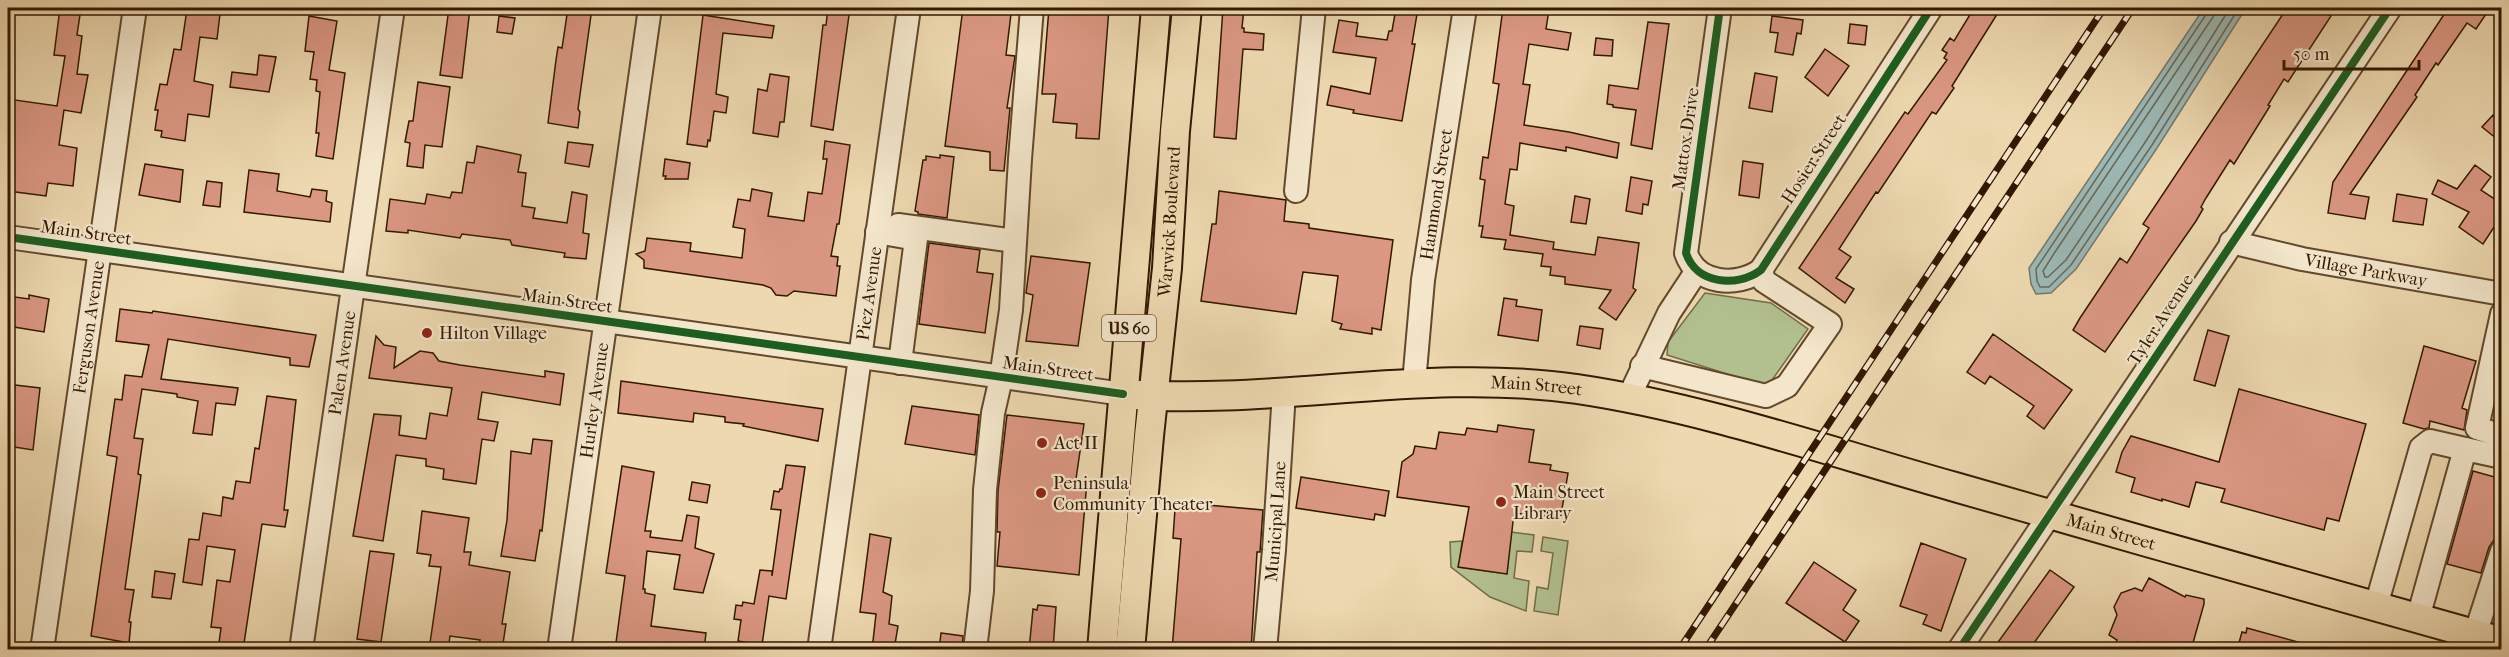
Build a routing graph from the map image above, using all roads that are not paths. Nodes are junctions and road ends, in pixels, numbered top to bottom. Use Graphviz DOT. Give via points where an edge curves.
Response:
graph roads {
  1 [pos="135,8"];
  2 [pos="393,8"];
  3 [pos="650,8"];
  4 [pos="909,8"];
  5 [pos="1032,8"];
  6 [pos="1156,8"];
  7 [pos="1187,8"];
  8 [pos="1314,8"];
  9 [pos="1465,8"];
  10 [pos="1720,8"];
  11 [pos="1931,8"];
  12 [pos="2390,8"];
  13 [pos="1296,191"];
  14 [pos="877,227"];
  15 [pos="8,237"];
  16 [pos="1015,241"];
  17 [pos="2231,242"];
  18 [pos="101,250"];
  19 [pos="1761,270"];
  20 [pos="1696,272"];
  21 [pos="353,285"];
  22 [pos="2502,294"];
  23 [pos="2502,314"];
  24 [pos="606,321"];
  25 [pos="860,357"];
  26 [pos="900,363"];
  27 [pos="1642,366"];
  28 [pos="1001,378"];
  29 [pos="1414,382"];
  30 [pos="1284,392"];
  31 [pos="1123,394"];
  32 [pos="1153,396"];
  33 [pos="1628,399"];
  34 [pos="2502,436"];
  35 [pos="2465,449"];
  36 [pos="2502,458"];
  37 [pos="2051,515"];
  38 [pos="2502,551"];
  39 [pos="2376,606"];
  40 [pos="2418,618"];
  41 [pos="2488,638"];
  42 [pos="42,650"];
  43 [pos="302,650"];
  44 [pos="559,650"];
  45 [pos="819,650"];
  46 [pos="975,650"];
  47 [pos="1102,650"];
  48 [pos="1130,650"];
  49 [pos="1264,650"];
  50 [pos="1959,650"];
  1 -- 18 [label="street, Ferguson Avenue"];
  2 -- 21 [label="street, Palen Avenue"];
  3 -- 24 [label="street, Hurley Avenue"];
  4 -- 14 [label="street, Piez Avenue"];
  5 -- 16 [label="street"];
  6 -- 31 [label="main road, Warwick Boulevard / US 60"];
  7 -- 32 [label="main road, Warwick Boulevard / US 60"];
  8 -- 13 [label="street"];
  9 -- 29 [label="street, Hammond Street" via="1423,280"];
  10 -- 20 [label="street, Mattox Drive" via="1686,247 1689,264"];
  11 -- 19 [label="street, Hosier Street"];
  12 -- 17 [label="street, Tyler Avenue"];
  14 -- 16 [label="street"];
  14 -- 25 [label="street, Piez Avenue"];
  14 -- 26 [label="street" via="916,240"];
  15 -- 18 [label="street, Main Street"];
  16 -- 28 [label="street" via="1011,310"];
  17 -- 22 [label="street, Village Parkway" via="2302,259"];
  17 -- 37 [label="street, Tyler Avenue"];
  18 -- 21 [label="street, Main Street"];
  18 -- 42 [label="street, Ferguson Avenue"];
  19 -- 20 [label="street" via="1738,282"];
  19 -- 27 [label="street" via="1764,281 1830,324 1787,386 1766,396"];
  20 -- 27 [label="street"];
  21 -- 24 [label="street, Main Street"];
  21 -- 43 [label="street, Palen Avenue"];
  23 -- 34 [label="street" via="2477,428"];
  24 -- 25 [label="street, Main Street"];
  24 -- 44 [label="street, Hurley Avenue"];
  25 -- 26 [label="street, Main Street"];
  25 -- 45 [label="street, Piez Avenue"];
  26 -- 28 [label="street, Main Street"];
  27 -- 33 [label="street"];
  28 -- 31 [label="street, Main Street"];
  28 -- 46 [label="street" via="985,490"];
  29 -- 30 [label="main road, Main Street"];
  29 -- 33 [label="main road, Main Street" via="1529,384"];
  30 -- 32 [label="main road, Main Street"];
  30 -- 49 [label="street, Municipal Lane"];
  31 -- 32 [label="main road, Main Street"];
  31 -- 47 [label="main road, Warwick Boulevard / US 60"];
  32 -- 48 [label="main road, Warwick Boulevard / US 60"];
  33 -- 37 [label="main road, Main Street" via="1726,421"];
  35 -- 36 [label="street"];
  35 -- 39 [label="street" via="2430,441 2421,448"];
  35 -- 40 [label="street"];
  37 -- 39 [label="main road, Main Street"];
  37 -- 50 [label="street, Tyler Avenue"];
  38 -- 41 [label="street"];
  39 -- 40 [label="main road, Main Street"];
  40 -- 41 [label="main road, Main Street"];
}
